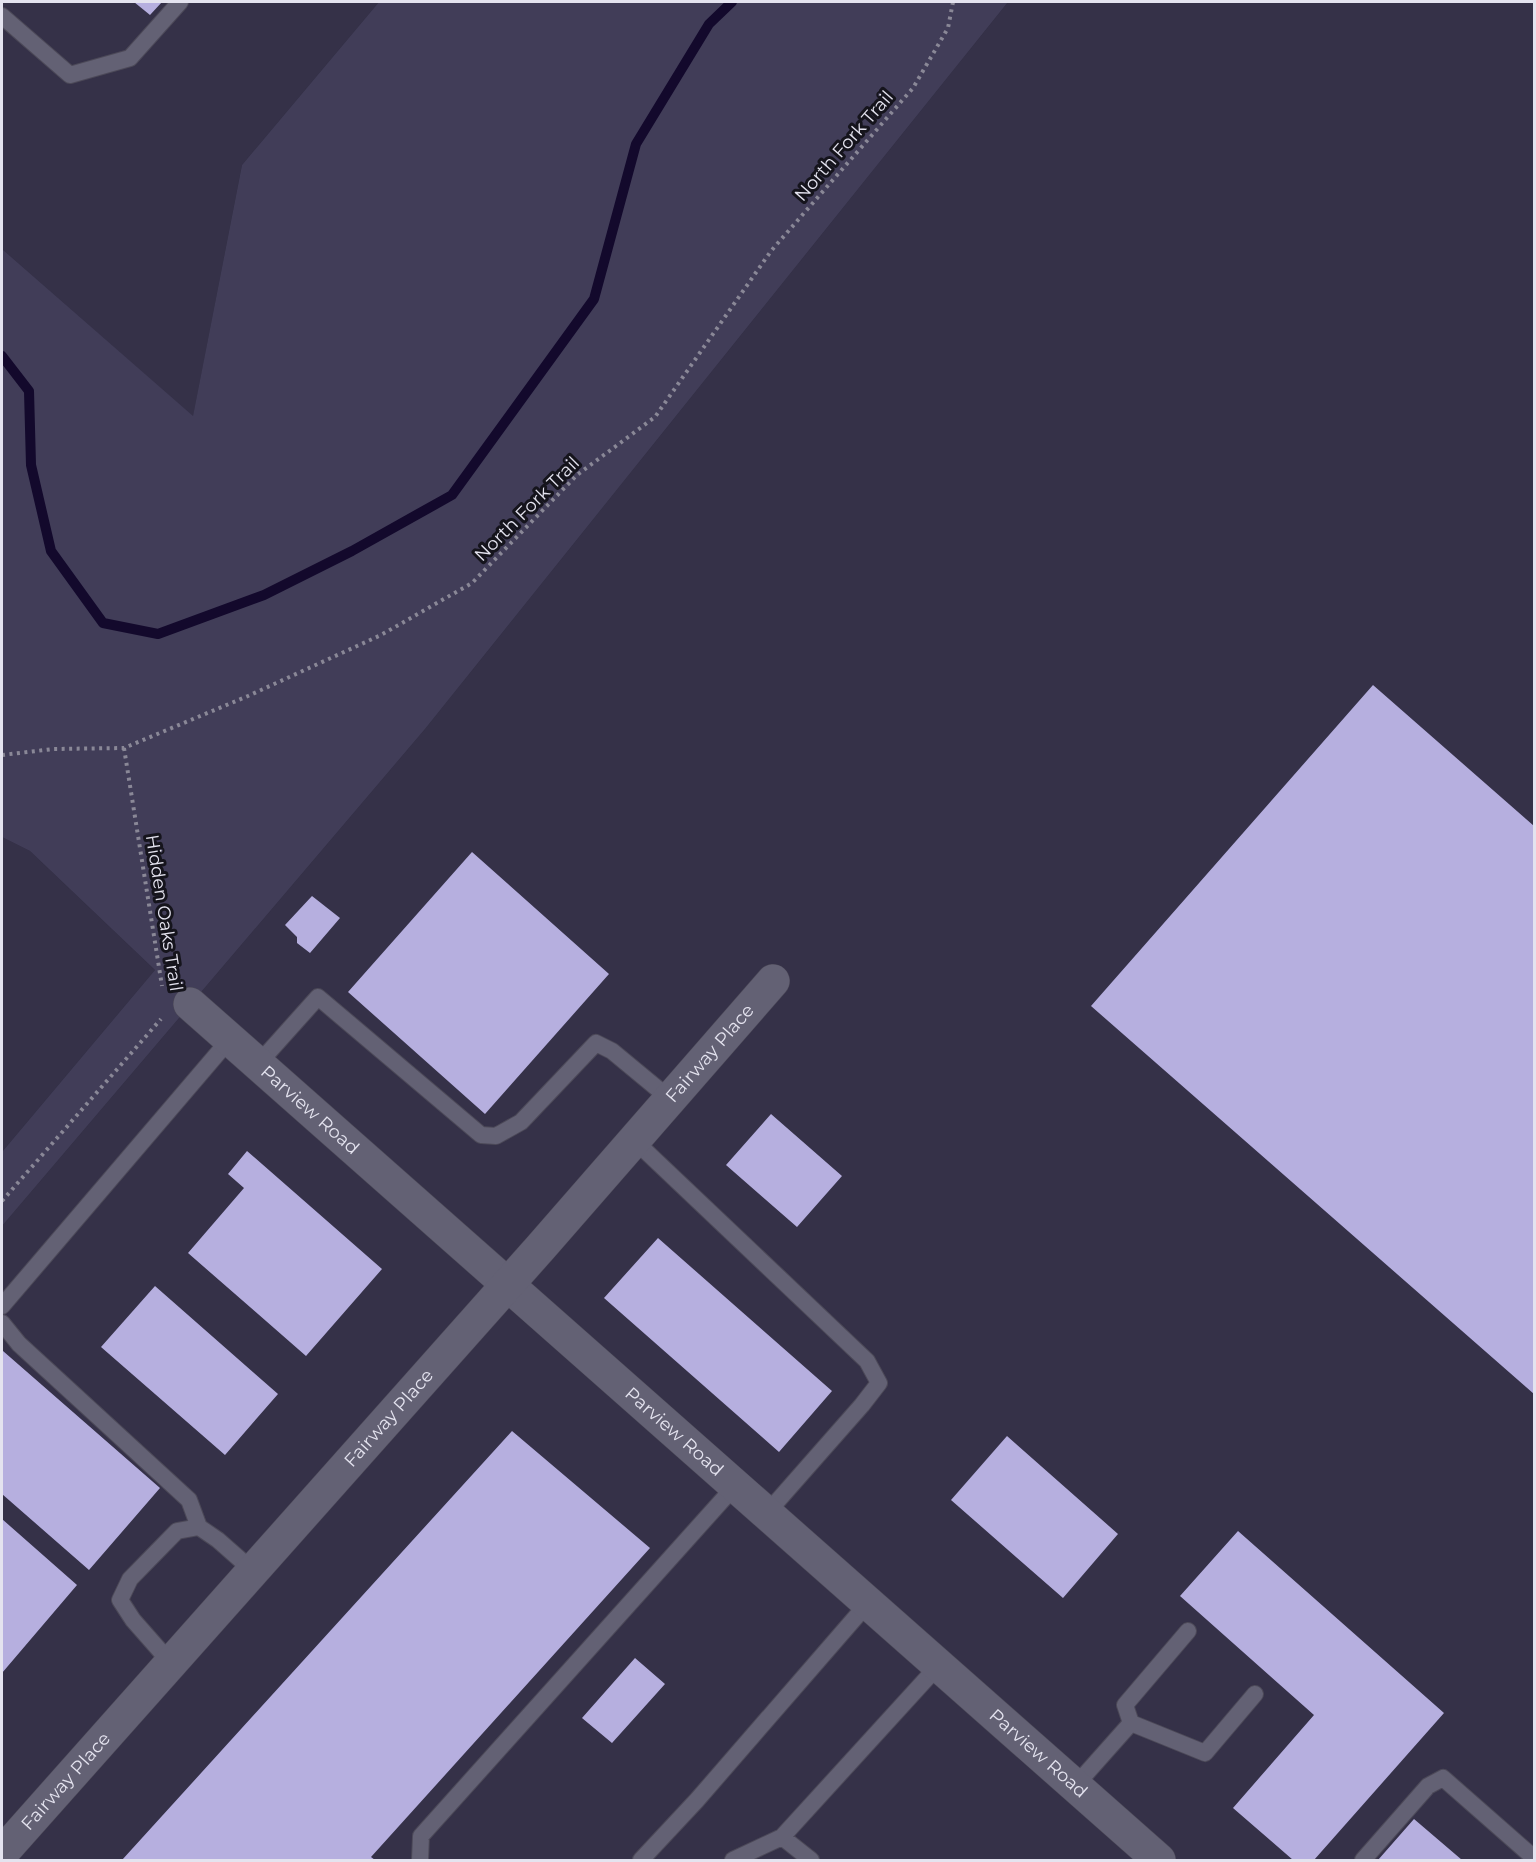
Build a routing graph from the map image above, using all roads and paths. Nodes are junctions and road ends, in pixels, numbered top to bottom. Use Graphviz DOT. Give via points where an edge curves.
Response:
graph roads {
  1 [pos="180,2"];
  2 [pos="953,2"];
  3 [pos="2,16"];
  4 [pos="124,748"];
  5 [pos="2,755"];
  6 [pos="773,981"];
  7 [pos="173,1002"];
  8 [pos="230,1039"];
  9 [pos="258,1064"];
  10 [pos="670,1099"];
  11 [pos="634,1140"];
  12 [pos="2,1201"];
  13 [pos="506,1284"];
  14 [pos="2,1306"];
  15 [pos="2,1323"];
  16 [pos="735,1486"];
  17 [pos="766,1514"];
  18 [pos="198,1527"];
  19 [pos="252,1570"];
  20 [pos="867,1603"];
  21 [pos="1188,1631"];
  22 [pos="170,1662"];
  23 [pos="938,1666"];
  24 [pos="1255,1694"];
  25 [pos="1131,1723"];
  26 [pos="1075,1786"];
  27 [pos="782,1838"];
  28 [pos="6,1855"];
  29 [pos="1534,1858"];
  30 [pos="420,1860"];
  31 [pos="641,1860"];
  32 [pos="733,1860"];
  33 [pos="811,1860"];
  34 [pos="1159,1860"];
  35 [pos="1363,1860"];
  1 -- 3 [label="lane" via="130,58 70,75"];
  2 -- 4 [label="path, North Fork Trail" via="948,28 913,88 771,251 655,417 577,475 471,583 381,635"];
  4 -- 5 [label="path, North Fork Trail" via="53,749"];
  4 -- 7 [label="path, Hidden Oaks Trail"];
  6 -- 10 [label="street, Fairway Place"];
  7 -- 8 [label="street, Parview Road"];
  7 -- 12 [label="path, Hidden Oaks Trail"];
  8 -- 9 [label="street, Parview Road"];
  8 -- 14 [label="lane"];
  9 -- 10 [label="lane" via="318,997 482,1135 496,1136 521,1122 596,1043 612,1051"];
  9 -- 13 [label="street, Parview Road"];
  10 -- 11 [label="street, Fairway Place"];
  11 -- 13 [label="street, Fairway Place"];
  11 -- 17 [label="lane" via="867,1360 879,1383"];
  13 -- 16 [label="street, Parview Road"];
  13 -- 19 [label="street, Fairway Place"];
  15 -- 18 [label="lane" via="19,1344 189,1500"];
  16 -- 17 [label="street, Parview Road"];
  16 -- 30 [label="lane" via="421,1836"];
  17 -- 20 [label="street, Parview Road"];
  18 -- 19 [label="lane"];
  18 -- 22 [label="lane" via="177,1531 130,1579 120,1600"];
  19 -- 22 [label="street, Fairway Place"];
  20 -- 23 [label="street, Parview Road"];
  20 -- 31 [label="lane"];
  21 -- 25 [label="lane" via="1125,1705"];
  22 -- 28 [label="street, Fairway Place"];
  23 -- 26 [label="street, Parview Road"];
  23 -- 27 [label="lane"];
  24 -- 25 [label="lane" via="1205,1753"];
  25 -- 26 [label="lane"];
  26 -- 34 [label="street, Parview Road"];
  27 -- 32 [label="lane"];
  27 -- 33 [label="lane"];
  29 -- 35 [label="lane" via="1443,1778 1428,1785"];
}
